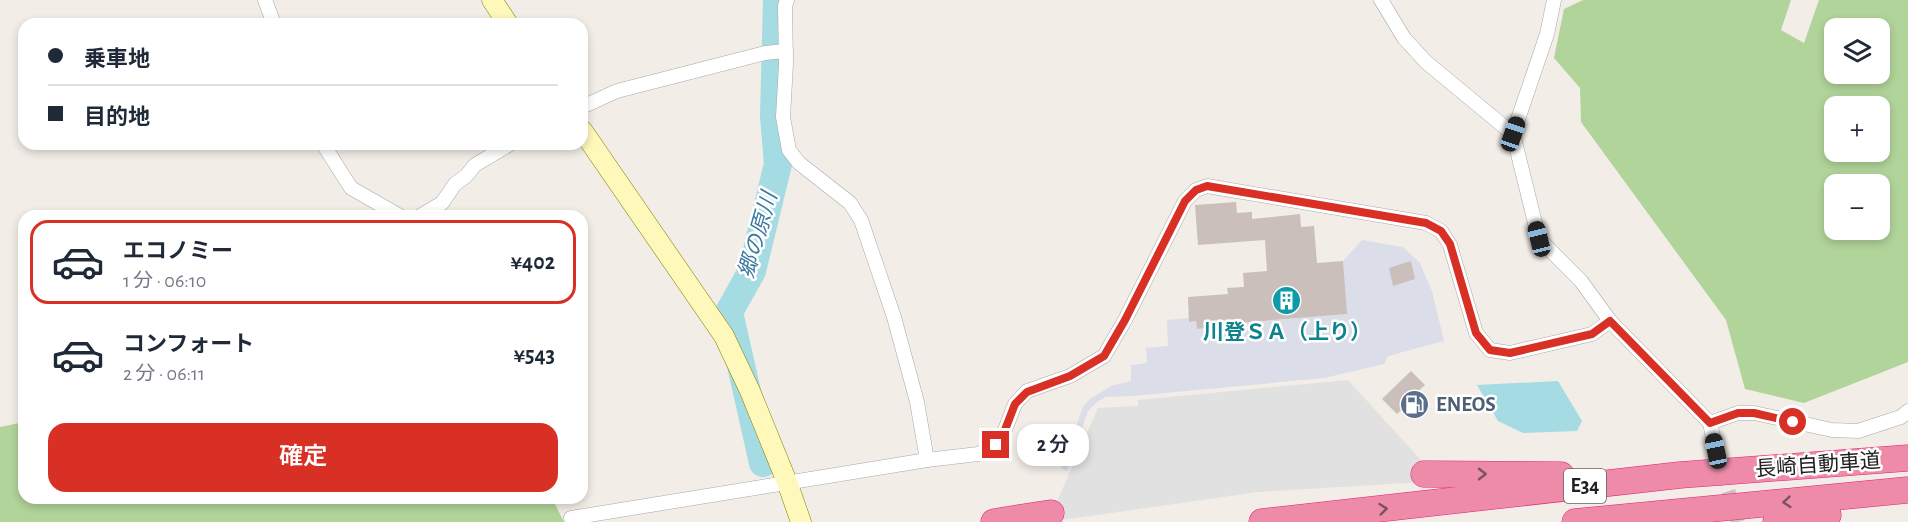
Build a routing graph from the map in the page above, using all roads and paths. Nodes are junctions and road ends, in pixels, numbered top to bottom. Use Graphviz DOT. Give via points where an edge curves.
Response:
graph roads {
  1 [pos="265,0"];
  2 [pos="492,0"];
  3 [pos="787,0"];
  4 [pos="1381,0"];
  5 [pos="1554,0"];
  6 [pos="272,18"];
  7 [pos="504,18"];
  8 [pos="786,51"];
  9 [pos="588,104"];
  10 [pos="1513,134"];
  11 [pos="588,139"];
  12 [pos="326,150"];
  13 [pos="500,150"];
  14 [pos="390,210"];
  15 [pos="430,210"];
  16 [pos="1610,321"];
  17 [pos="1908,411"];
  18 [pos="1710,423"];
  19 [pos="1716,451"];
  20 [pos="1908,458"];
  21 [pos="927,460"];
  22 [pos="1424,474"];
  23 [pos="1680,475"];
  24 [pos="787,482"];
  25 [pos="1908,490"];
  26 [pos="1908,502"];
  27 [pos="1051,513"];
  28 [pos="571,518"];
  29 [pos="801,522"];
  30 [pos="994,522"];
  31 [pos="1262,522"];
  32 [pos="1575,522"];
  33 [pos="1776,522"];
  1 -- 6 [label="street"];
  2 -- 7 [label="street"];
  3 -- 8 [label="street"];
  4 -- 10 [label="street" via="1404,39 1426,62"];
  5 -- 10 [label="street" via="1547,34"];
  8 -- 9 [label="street" via="617,91"];
  8 -- 21 [label="street" via="783,117 789,150 799,163 850,203 861,220 894,317 917,402"];
  10 -- 16 [label="street" via="1539,239 1581,281"];
  11 -- 24 [label="street" via="724,336"];
  12 -- 14 [label="street" via="351,188"];
  13 -- 15 [label="street" via="475,165 442,203"];
  16 -- 18 [label="street"];
  16 -- 21 [label="street" via="1592,334 1510,353 1490,350 1476,333 1450,244 1441,231 1426,223 1207,186 1185,201 1104,356 1070,376 1027,392 1015,404 996,445 978,454"];
  17 -- 18 [label="street" via="1858,430 1832,430 1754,413 1738,413"];
  18 -- 19 [label="street"];
  20 -- 23 [label="highway, 長崎自動車道 / E34"];
  21 -- 24 [label="street"];
  22 -- 23 [label="highway, one-way"];
  31 -- 23 [label="highway, 長崎自動車道 / E34, one-way"];
  24 -- 28 [label="street"];
  24 -- 29 [label="street"];
  25 -- 32 [label="highway, 長崎自動車道 / E34, one-way"];
  26 -- 33 [label="highway"];
  27 -- 30 [label="highway"];
}
